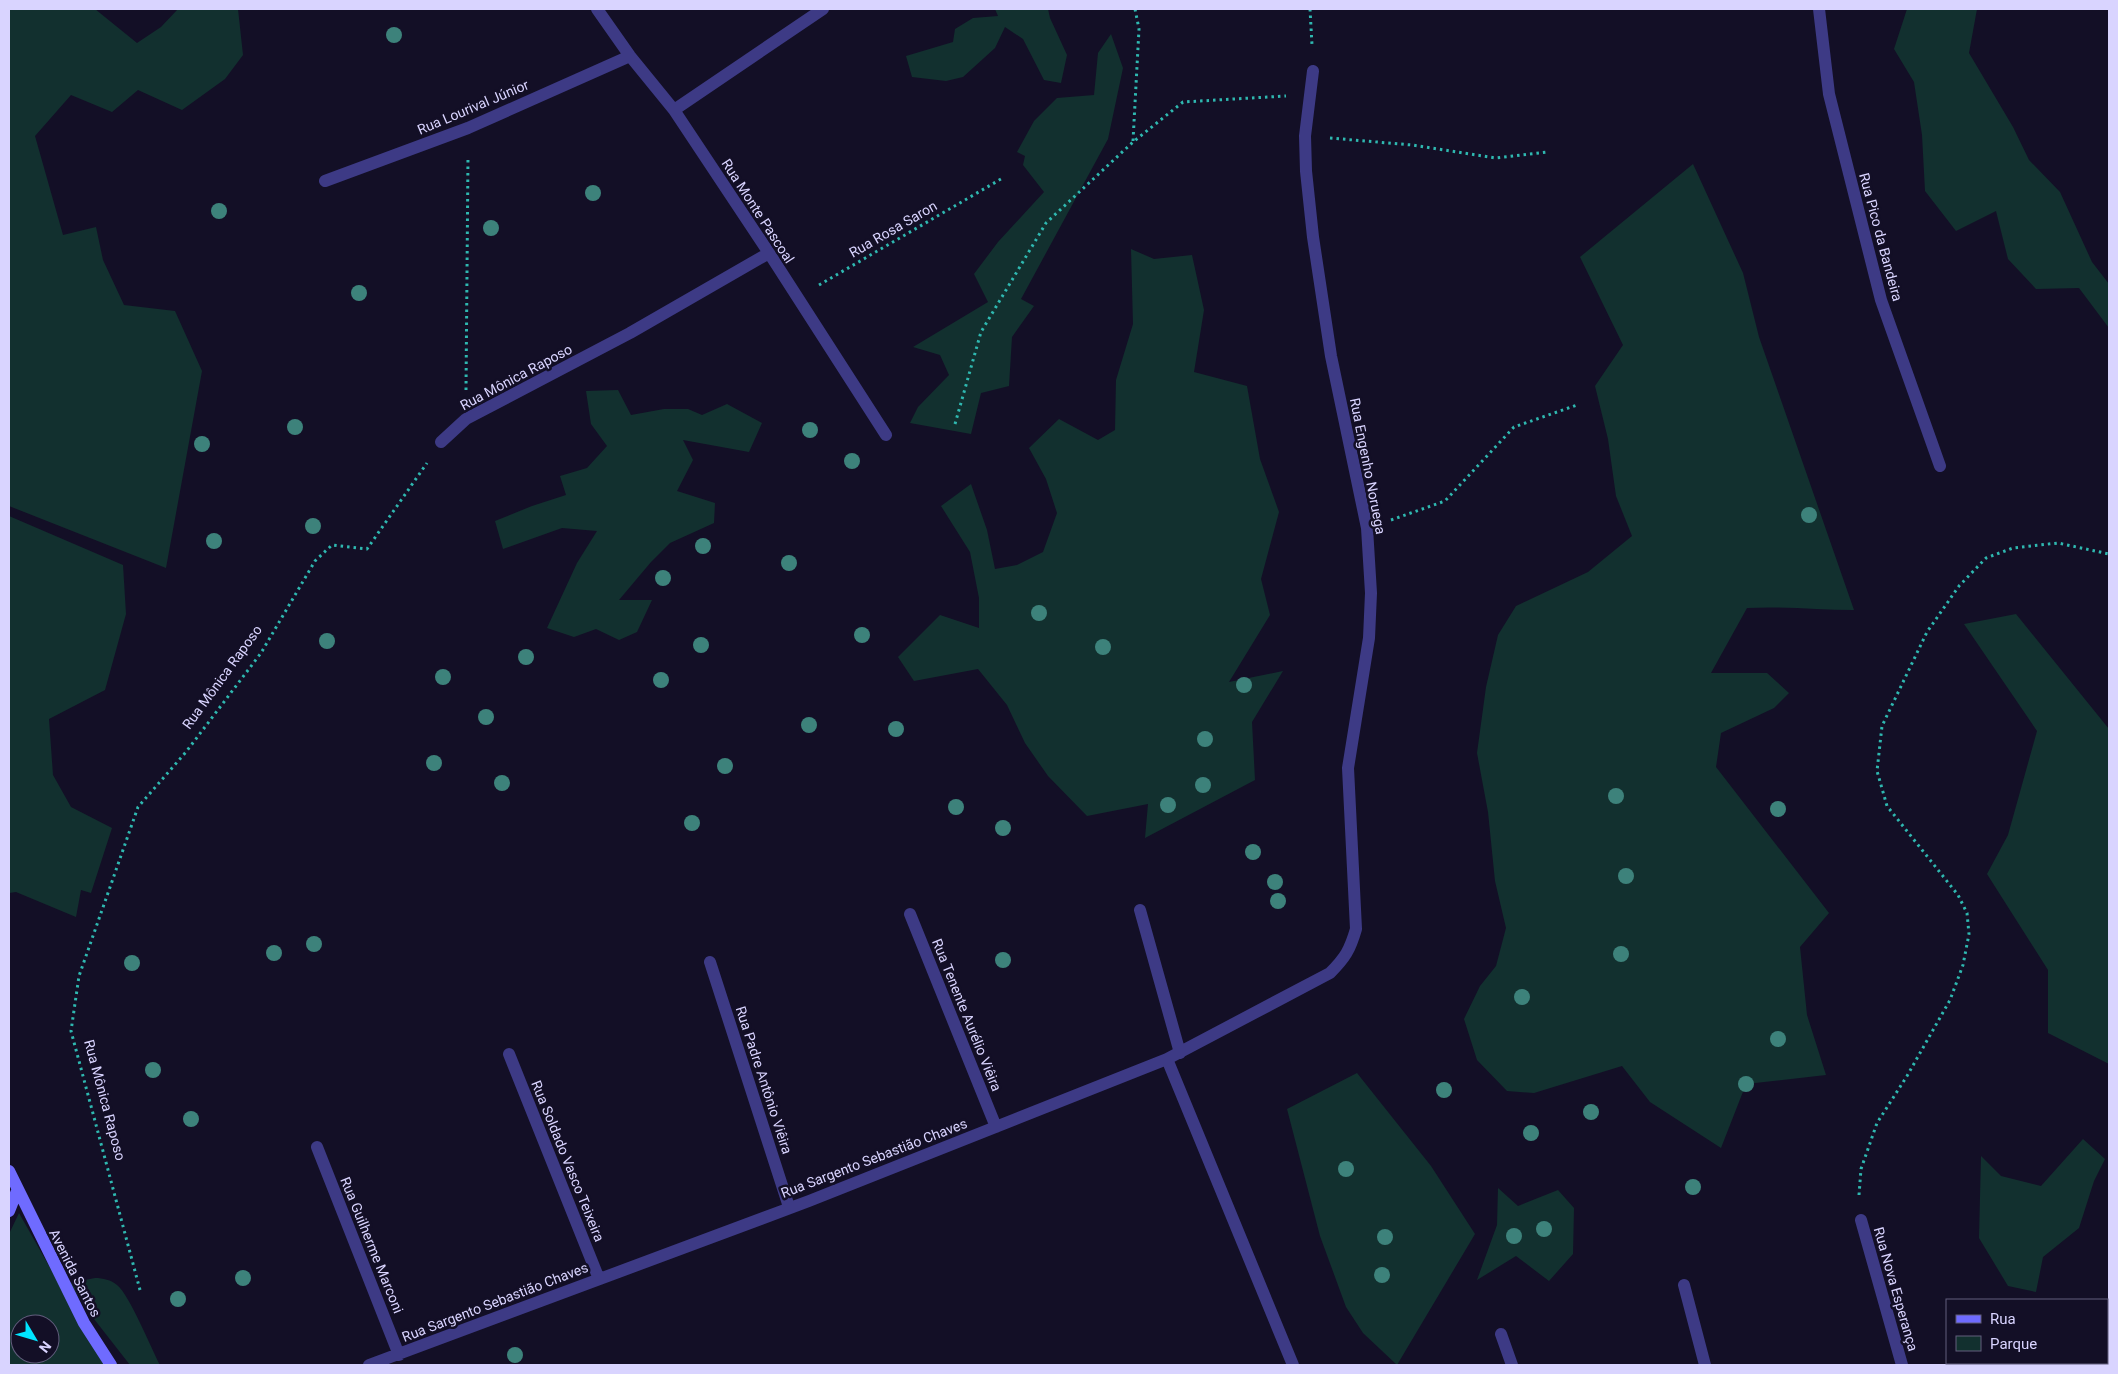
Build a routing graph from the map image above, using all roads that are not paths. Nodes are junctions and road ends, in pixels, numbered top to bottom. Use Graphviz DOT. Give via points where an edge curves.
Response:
graph roads {
  1 [pos="597,9"];
  2 [pos="823,9"];
  3 [pos="1820,9"];
  4 [pos="630,56"];
  5 [pos="1313,71"];
  6 [pos="674,110"];
  7 [pos="325,180"];
  8 [pos="769,253"];
  9 [pos="886,435"];
  10 [pos="441,442"];
  11 [pos="1940,466"];
  12 [pos="1140,910"];
  13 [pos="910,914"];
  14 [pos="1356,929"];
  15 [pos="710,962"];
  16 [pos="1180,1053"];
  17 [pos="509,1054"];
  18 [pos="1167,1059"];
  19 [pos="996,1127"];
  20 [pos="316,1147"];
  21 [pos="9,1171"];
  22 [pos="17,1191"];
  23 [pos="789,1207"];
  24 [pos="9,1211"];
  25 [pos="1861,1220"];
  26 [pos="599,1279"];
  27 [pos="1684,1284"];
  28 [pos="1501,1334"];
  29 [pos="399,1355"];
  30 [pos="111,1365"];
  31 [pos="369,1365"];
  32 [pos="1293,1365"];
  33 [pos="1512,1365"];
  34 [pos="1706,1365"];
  35 [pos="1902,1365"];
  1 -- 4 [label="street, Rua Monte Pascoal"];
  2 -- 6 [label="street"];
  3 -- 11 [label="street, Rua Pico da Bandeira" via="1829,94 1881,300"];
  4 -- 6 [label="street, Rua Monte Pascoal"];
  4 -- 7 [label="street, Rua Lourival Júnior" via="468,128"];
  5 -- 14 [label="street, Rua Engenho Noruega" via="1305,136 1306,171 1331,356 1367,528 1371,593 1369,638 1348,768"];
  6 -- 8 [label="street, Rua Monte Pascoal"];
  8 -- 9 [label="street, Rua Monte Pascoal"];
  8 -- 10 [label="street, Rua Mônica Raposo" via="630,333 466,419"];
  12 -- 16 [label="street"];
  13 -- 19 [label="street, Rua Tenente Aurélio Viêira"];
  14 -- 16 [label="street, Rua Sargento Sebastião Chaves" via="1350,949 1330,973"];
  15 -- 23 [label="street, Rua Padre Antônio Viêira"];
  16 -- 18 [label="street, Rua Sargento Sebastião Chaves"];
  17 -- 26 [label="street, Rua Soldado Vasco Teixeira"];
  18 -- 19 [label="street, Rua Sargento Sebastião Chaves"];
  18 -- 32 [label="street"];
  19 -- 23 [label="street, Rua Sargento Sebastião Chaves"];
  20 -- 29 [label="street, Rua Guilherme Marconi"];
  21 -- 22 [label="main road, Avenida Santos"];
  22 -- 24 [label="main road"];
  22 -- 30 [label="main road, Avenida Santos" via="84,1323"];
  23 -- 26 [label="street, Rua Sargento Sebastião Chaves"];
  25 -- 35 [label="street, Rua Nova Esperança"];
  26 -- 29 [label="street, Rua Sargento Sebastião Chaves"];
  27 -- 34 [label="street"];
  28 -- 33 [label="street"];
  29 -- 31 [label="street, Rua Sargento Sebastião Chaves"];
}
